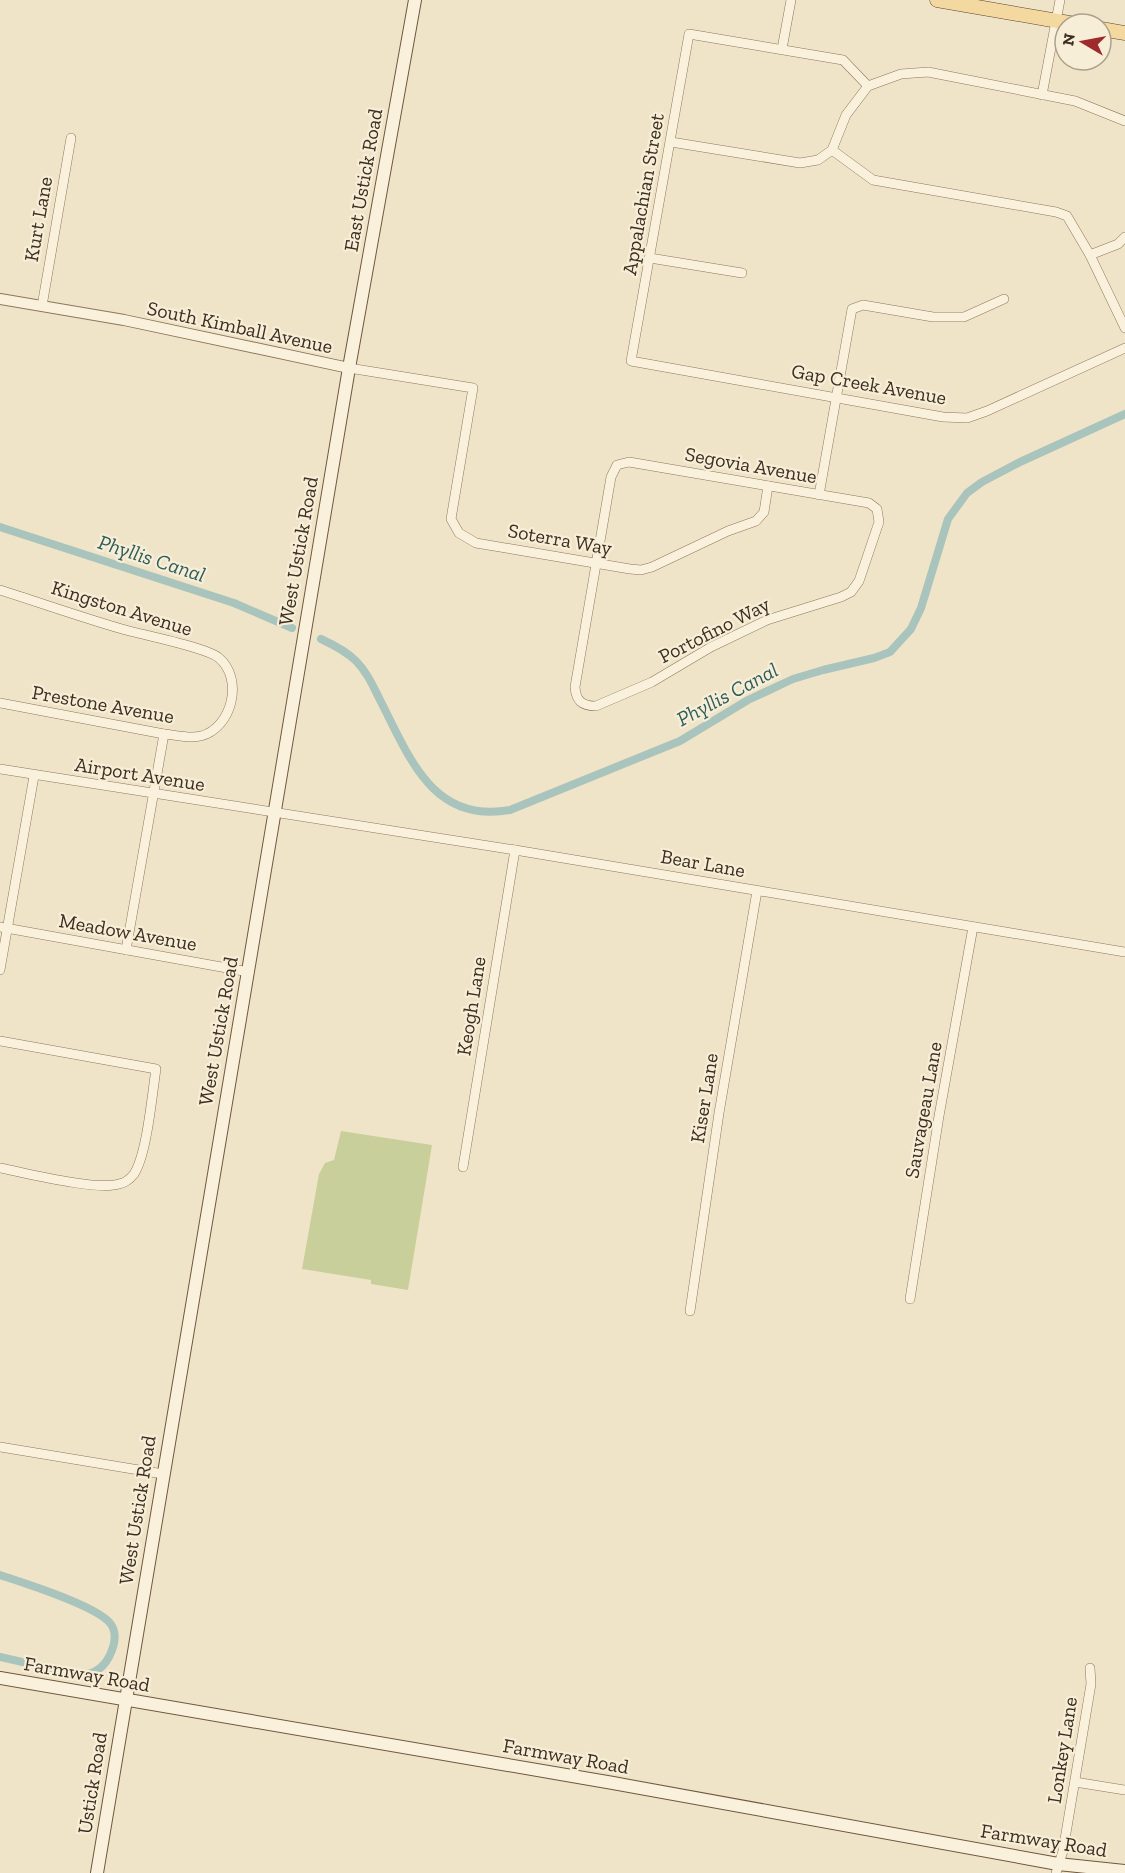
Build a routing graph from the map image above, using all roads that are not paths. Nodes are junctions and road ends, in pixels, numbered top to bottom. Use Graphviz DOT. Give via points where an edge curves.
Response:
graph roads {
  1 [pos="415,0"];
  2 [pos="791,0"];
  3 [pos="937,0"];
  4 [pos="1053,20"];
  5 [pos="1053,37"];
  6 [pos="782,49"];
  7 [pos="868,86"];
  8 [pos="1042,95"];
  9 [pos="1125,121"];
  10 [pos="70,138"];
  11 [pos="671,142"];
  12 [pos="832,150"];
  13 [pos="1125,237"];
  14 [pos="1090,255"];
  15 [pos="650,258"];
  16 [pos="742,273"];
  17 [pos="0,299"];
  18 [pos="1004,299"];
  19 [pos="42,306"];
  20 [pos="1125,328"];
  21 [pos="1125,348"];
  22 [pos="631,362"];
  23 [pos="349,368"];
  24 [pos="473,388"];
  25 [pos="837,398"];
  26 [pos="768,486"];
  27 [pos="819,495"];
  28 [pos="877,509"];
  29 [pos="597,564"];
  30 [pos="0,590"];
  31 [pos="0,703"];
  32 [pos="164,734"];
  33 [pos="200,736"];
  34 [pos="0,769"];
  35 [pos="34,776"];
  36 [pos="153,795"];
  37 [pos="274,813"];
  38 [pos="515,850"];
  39 [pos="757,891"];
  40 [pos="4,927"];
  41 [pos="973,927"];
  42 [pos="126,950"];
  43 [pos="1125,952"];
  44 [pos="0,970"];
  45 [pos="249,972"];
  46 [pos="0,1041"];
  47 [pos="463,1167"];
  48 [pos="0,1168"];
  49 [pos="910,1299"];
  50 [pos="690,1311"];
  51 [pos="0,1447"];
  52 [pos="163,1474"];
  53 [pos="1090,1668"];
  54 [pos="0,1678"];
  55 [pos="125,1700"];
  56 [pos="1075,1782"];
  57 [pos="1125,1790"];
  58 [pos="1057,1869"];
  59 [pos="1125,1871"];
  60 [pos="97,1873"];
  1 -- 23 [label="main road, East Ustick Road"];
  2 -- 6 [label="street"];
  3 -- 4 [label="main road"];
  5 -- 8 [label="street"];
  6 -- 7 [label="street" via="843,60"];
  6 -- 11 [label="street, Appalachian Street" via="689,34"];
  7 -- 8 [label="street" via="901,74 928,72"];
  7 -- 12 [label="street" via="846,115"];
  8 -- 9 [label="street" via="1075,101"];
  10 -- 19 [label="street, Kurt Lane"];
  11 -- 12 [label="street" via="800,163 818,160"];
  11 -- 15 [label="street, Appalachian Street"];
  12 -- 14 [label="street" via="873,180 1067,216"];
  13 -- 14 [label="street" via="1118,244"];
  14 -- 20 [label="street"];
  15 -- 16 [label="street"];
  15 -- 22 [label="street, Appalachian Street"];
  17 -- 19 [label="street, South Kimball Avenue"];
  18 -- 25 [label="street" via="964,317 933,317 863,305 852,309"];
  19 -- 23 [label="street, South Kimball Avenue"];
  21 -- 25 [label="street, Gap Creek Avenue" via="967,418"];
  22 -- 25 [label="street, Gap Creek Avenue"];
  23 -- 24 [label="street, South Kimball Avenue"];
  23 -- 37 [label="main road, West Ustick Road"];
  24 -- 29 [label="street, Soterra Way" via="451,519 459,533 476,543"];
  25 -- 27 [label="street"];
  26 -- 27 [label="street, Segovia Avenue"];
  26 -- 29 [label="street, Soterra Way" via="764,512 756,521 641,570"];
  26 -- 29 [label="street, Segovia Avenue" via="629,462 617,465 611,477"];
  27 -- 28 [label="street, Segovia Avenue" via="869,503"];
  28 -- 29 [label="street, Portofino Way" via="879,522 859,581 851,592 767,620 651,682 596,706 587,706 580,702 575,687"];
  30 -- 33 [label="street, Kingston Avenue" via="218,657 228,669 233,685 229,708 223,722"];
  31 -- 32 [label="street, Prestone Avenue"];
  32 -- 33 [label="street, Prestone Avenue"];
  32 -- 36 [label="street"];
  34 -- 35 [label="street, Airport Avenue"];
  35 -- 36 [label="street, Airport Avenue"];
  35 -- 40 [label="street"];
  36 -- 37 [label="street, Airport Avenue"];
  36 -- 42 [label="street"];
  37 -- 38 [label="street, Bear Lane"];
  37 -- 45 [label="main road, West Ustick Road"];
  38 -- 39 [label="street, Bear Lane"];
  38 -- 47 [label="street, Keogh Lane"];
  39 -- 41 [label="street, Bear Lane"];
  39 -- 50 [label="street, Kiser Lane"];
  40 -- 42 [label="street, Meadow Avenue"];
  40 -- 44 [label="street"];
  41 -- 43 [label="street, Bear Lane"];
  41 -- 49 [label="street, Sauvageau Lane"];
  42 -- 45 [label="street, Meadow Avenue"];
  45 -- 52 [label="main road, West Ustick Road"];
  46 -- 48 [label="street" via="156,1069 142,1156 128,1180 113,1186 92,1185"];
  51 -- 52 [label="street"];
  52 -- 55 [label="main road, West Ustick Road"];
  53 -- 56 [label="street, Lonkey Lane" via="1091,1684"];
  54 -- 55 [label="main road, Farmway Road"];
  55 -- 58 [label="main road, Farmway Road" via="636,1787"];
  55 -- 60 [label="main road, Ustick Road"];
  56 -- 57 [label="street"];
  56 -- 58 [label="street, Lonkey Lane" via="1064,1851"];
  58 -- 59 [label="main road, Farmway Road"];
}
